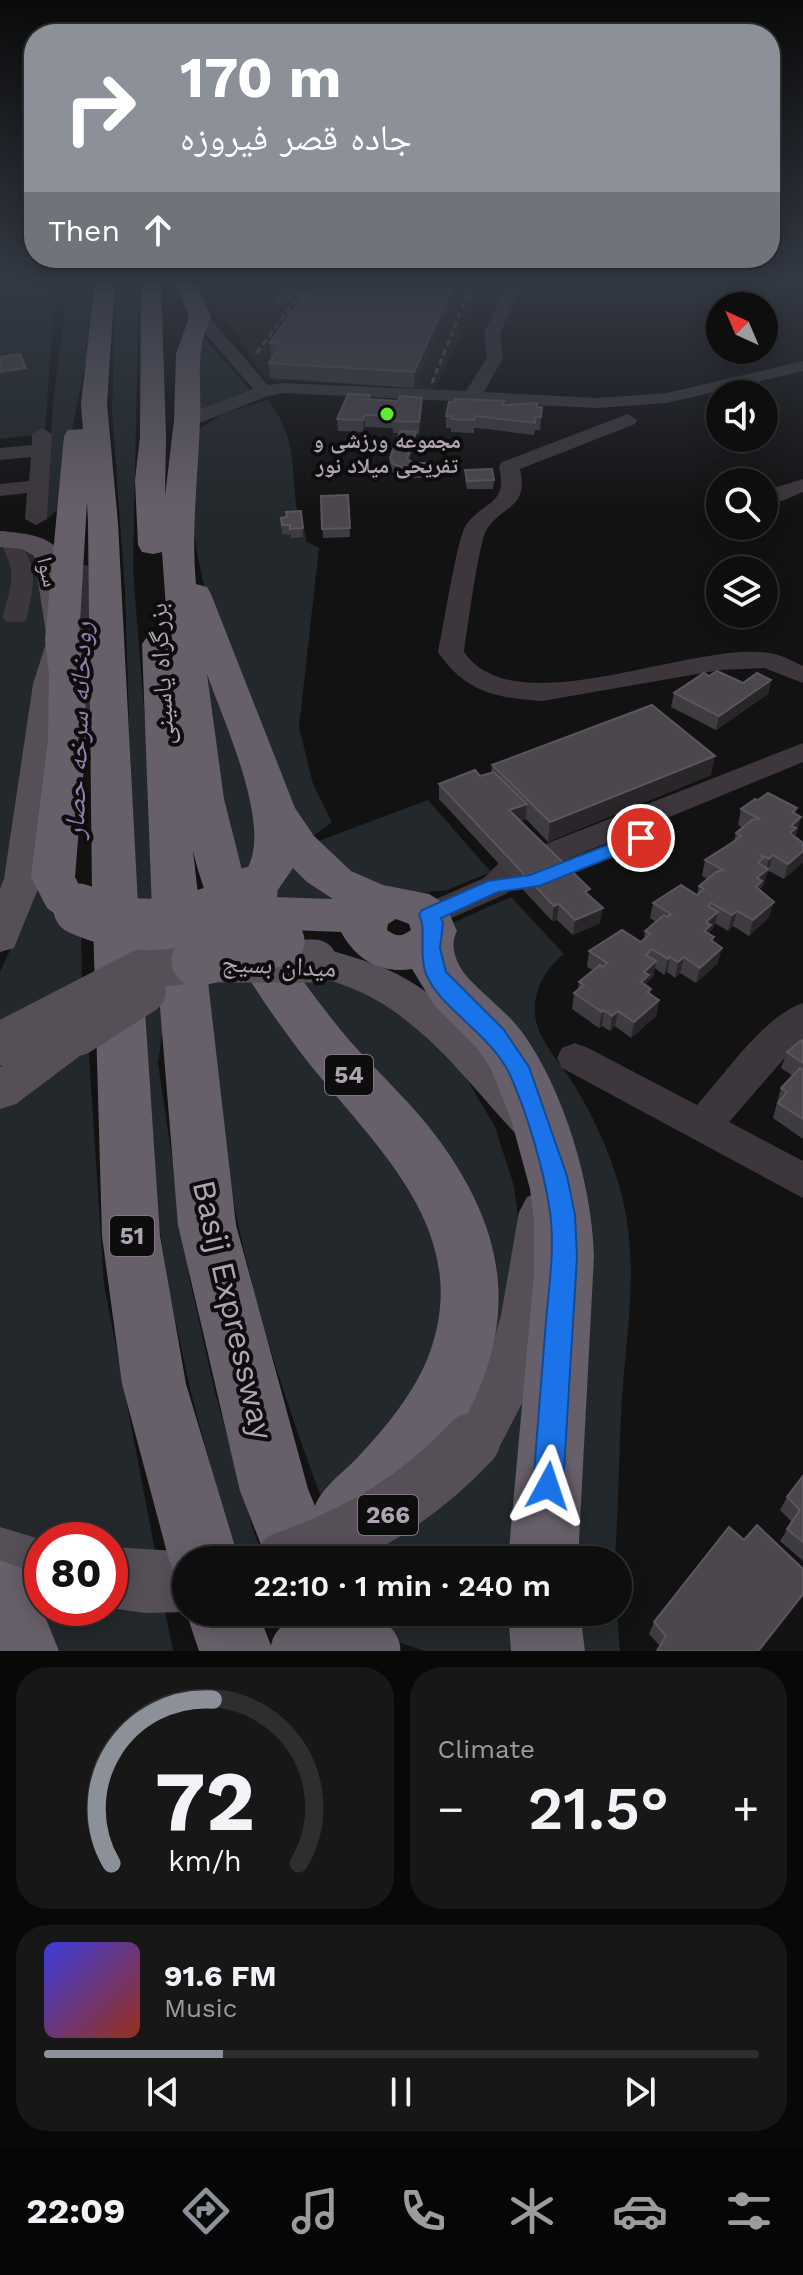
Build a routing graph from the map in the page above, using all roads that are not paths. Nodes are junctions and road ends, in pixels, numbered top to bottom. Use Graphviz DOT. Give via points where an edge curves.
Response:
graph roads {
  1 [pos="98,356"];
  2 [pos="152,356"];
  3 [pos="171,356"];
  4 [pos="189,356"];
  5 [pos="234,356"];
  6 [pos="495,356"];
  7 [pos="803,358"];
  8 [pos="803,366"];
  9 [pos="264,391"];
  10 [pos="472,397"];
  11 [pos="94,404"];
  12 [pos="628,420"];
  13 [pos="187,421"];
  14 [pos="153,437"];
  15 [pos="0,454"];
  16 [pos="803,485"];
  17 [pos="37,486"];
  18 [pos="0,490"];
  19 [pos="778,496"];
  20 [pos="36,519"];
  21 [pos="1,537"];
  22 [pos="176,549"];
  23 [pos="15,617"];
  24 [pos="62,640"];
  25 [pos="803,675"];
  26 [pos="803,752"];
  27 [pos="803,773"];
  28 [pos="274,806"];
  29 [pos="495,886"];
  30 [pos="97,907"];
  31 [pos="398,924"];
  32 [pos="278,927"];
  33 [pos="192,930"];
  34 [pos="0,938"];
  35 [pos="803,1017"];
  36 [pos="0,1044"];
  37 [pos="575,1058"];
  38 [pos="0,1091"];
  39 [pos="702,1126"];
  40 [pos="546,1150"];
  41 [pos="803,1181"];
  42 [pos="199,1546"];
  43 [pos="295,1546"];
  44 [pos="327,1546"];
  45 [pos="337,1546"];
  46 [pos="544,1546"];
  47 [pos="0,1557"];
  48 [pos="24,1564"];
  49 [pos="0,1596"];
  50 [pos="227,1626"];
  51 [pos="329,1626"];
  52 [pos="545,1626"];
  53 [pos="22,1651"];
  54 [pos="236,1651"];
  55 [pos="303,1651"];
  56 [pos="340,1651"];
  57 [pos="368,1651"];
  58 [pos="548,1651"];
  1 -- 11 [label="highway"];
  2 -- 14 [label="highway"];
  3 -- 14 [label="highway" via="171,386"];
  4 -- 13 [label="highway"];
  5 -- 9 [label="street"];
  6 -- 10 [label="street"];
  7 -- 10 [label="street" via="650,393"];
  8 -- 10 [label="street" via="667,398 597,403"];
  9 -- 10 [label="street" via="308,388"];
  9 -- 13 [label="street"];
  11 -- 24 [label="highway" via="78,430"];
  11 -- 30 [label="highway" via="103,523"];
  12 -- 25 [label="street" via="509,466 509,498 475,528 451,652 459,667 486,684 542,693 720,662 767,660"];
  13 -- 22 [label="highway"];
  14 -- 33 [label="highway, بزرگراه یاسینی" via="149,480"];
  15 -- 17 [label="street" via="42,442"];
  16 -- 19 [label="street"];
  17 -- 18 [label="street"];
  17 -- 20 [label="street"];
  21 -- 23 [label="street" via="21,557"];
  21 -- 24 [label="main road, سوا" via="47,552"];
  22 -- 28 [label="highway"];
  22 -- 44 [label="highway, 54" via="199,772 216,868 243,930 307,1025 438,1185 461,1232 470,1276 466,1338 455,1377 412,1447"];
  24 -- 30 [label="highway" via="67,740 53,877 63,897"];
  24 -- 34 [label="main road" via="49,684 23,879"];
  26 -- 29 [label="street" via="511,870"];
  27 -- 29 [label="street" via="533,882"];
  28 -- 31 [label="highway" via="299,850 322,874"];
  28 -- 32 [label="highway" via="275,859 269,873"];
  29 -- 31 [label="street"];
  30 -- 33 [label="highway, bridge" via="93,917 121,924"];
  30 -- 42 [label="highway, 51" via="131,1236 154,1384"];
  31 -- 32 [label="highway"];
  31 -- 40 [label="highway" via="443,984 497,1036 521,1073"];
  32 -- 33 [label="highway, bridge"];
  32 -- 40 [label="main road, میدان بسیج" via="403,994 453,1037"];
  33 -- 36 [label="main road, bridge" via="149,967"];
  33 -- 38 [label="main road, میدان بسیج, bridge" via="78,1034"];
  33 -- 43 [label="highway, Basij Expressway" via="207,1225 274,1491"];
  35 -- 39 [label="street"];
  37 -- 39 [label="street"];
  39 -- 41 [label="street"];
  40 -- 45 [label="main road, 266, bridge" via="543,1215 512,1371 472,1441 448,1469"];
  40 -- 46 [label="highway" via="563,1215 564,1257"];
  47 -- 48 [label="main road"];
  49 -- 53 [label="highway"];
  50 -- 54 [label="highway"];
  51 -- 56 [label="highway, Basij Expressway"];
  52 -- 58 [label="highway"];
  55 -- 57 [label="highway, bridge"];
}
